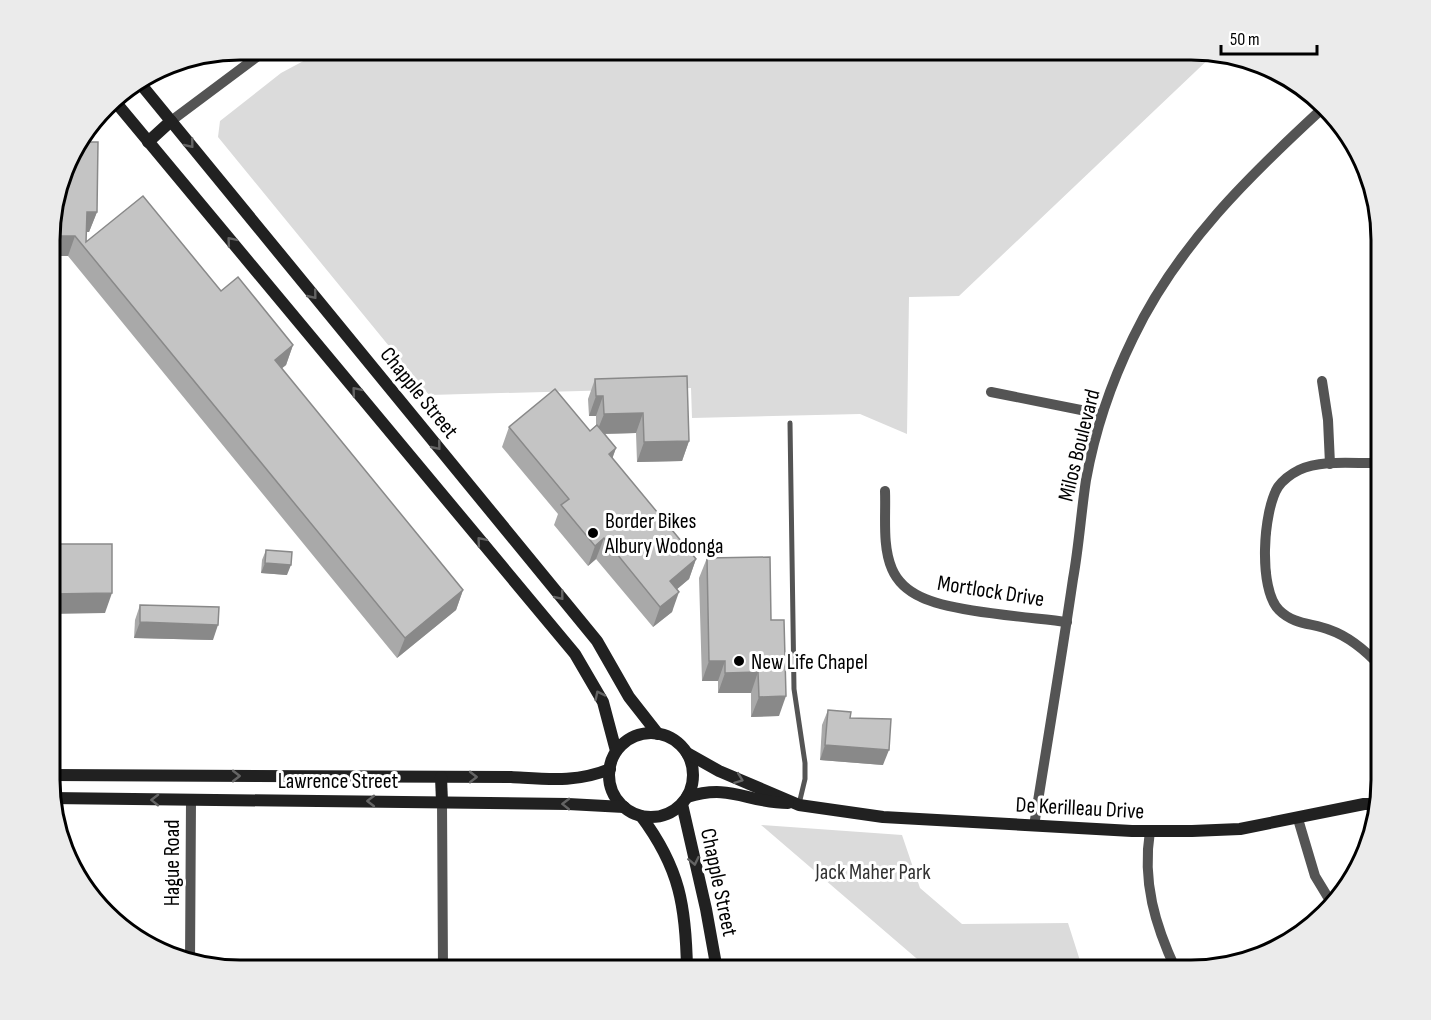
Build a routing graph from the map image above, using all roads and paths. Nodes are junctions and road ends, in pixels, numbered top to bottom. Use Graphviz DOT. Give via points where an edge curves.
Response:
graph roads {
  1 [pos="252,60"];
  2 [pos="144,88"];
  3 [pos="119,107"];
  4 [pos="1318,113"];
  5 [pos="171,120"];
  6 [pos="148,142"];
  7 [pos="1322,381"];
  8 [pos="991,392"];
  9 [pos="1101,414"];
  10 [pos="790,423"];
  11 [pos="1330,464"];
  12 [pos="1371,464"];
  13 [pos="885,491"];
  14 [pos="1067,622"];
  15 [pos="1371,656"];
  16 [pos="658,734"];
  17 [pos="616,751"];
  18 [pos="687,753"];
  19 [pos="610,768"];
  20 [pos="60,775"];
  21 [pos="441,777"];
  22 [pos="61,798"];
  23 [pos="191,800"];
  24 [pos="1370,800"];
  25 [pos="685,801"];
  26 [pos="442,802"];
  27 [pos="796,804"];
  28 [pos="1364,804"];
  29 [pos="1369,804"];
  30 [pos="624,807"];
  31 [pos="642,816"];
  32 [pos="1298,819"];
  33 [pos="1035,826"];
  34 [pos="1149,831"];
  35 [pos="1328,897"];
  36 [pos="190,952"];
  37 [pos="443,960"];
  38 [pos="687,960"];
  39 [pos="715,960"];
  40 [pos="1171,960"];
  1 -- 5 [label="street"];
  2 -- 5 [label="street, Chapple Street"];
  3 -- 6 [label="street"];
  4 -- 9 [label="street, Milos Boulevard" via="1250,176 1190,246 1134,336"];
  5 -- 6 [label="street"];
  5 -- 16 [label="street, Chapple Street, one-way" via="597,641 629,697"];
  17 -- 6 [label="street, one-way" via="603,702 575,654"];
  7 -- 11 [label="street"];
  8 -- 9 [label="street"];
  9 -- 14 [label="street, Milos Boulevard" via="1087,478"];
  10 -- 27 [label="lane" via="794,689 805,763 805,779"];
  11 -- 12 [label="street"];
  11 -- 15 [label="street" via="1301,469 1277,489 1270,513 1265,582 1272,602 1290,619 1339,634"];
  13 -- 14 [label="street, Mortlock Drive" via="887,549 902,586 922,598 953,606"];
  14 -- 33 [label="street, Milos Boulevard"];
  16 -- 17 [label="street" via="632,738"];
  16 -- 18 [label="street"];
  17 -- 19 [label="street"];
  18 -- 25 [label="street" via="693,779"];
  18 -- 27 [label="street, De Kerilleau Drive, one-way"];
  21 -- 19 [label="street, Lawrence Street, one-way" via="562,781 586,778"];
  19 -- 30 [label="street" via="612,790"];
  20 -- 21 [label="street, Lawrence Street, one-way"];
  21 -- 26 [label="street"];
  23 -- 22 [label="street, Lawrence Street, one-way"];
  26 -- 23 [label="street, Lawrence Street, one-way"];
  23 -- 36 [label="street, Hague Road"];
  24 -- 28 [label="street, De Kerilleau Drive"];
  25 -- 27 [label="street, De Kerilleau Drive" via="718,790"];
  25 -- 31 [label="street" via="663,815"];
  25 -- 39 [label="street, Chapple Street, one-way"];
  30 -- 26 [label="street, Lawrence Street, one-way"];
  26 -- 37 [label="street"];
  27 -- 33 [label="street, De Kerilleau Drive" via="883,817"];
  28 -- 29 [label="street, De Kerilleau Drive"];
  28 -- 32 [label="street, De Kerilleau Drive"];
  30 -- 31 [label="street"];
  31 -- 38 [label="street, Chapple Street" via="672,866 686,927"];
  32 -- 34 [label="street, De Kerilleau Drive" via="1240,829"];
  32 -- 35 [label="street" via="1315,876"];
  33 -- 34 [label="street, De Kerilleau Drive"];
  34 -- 40 [label="street" via="1149,888 1158,932"];
}
